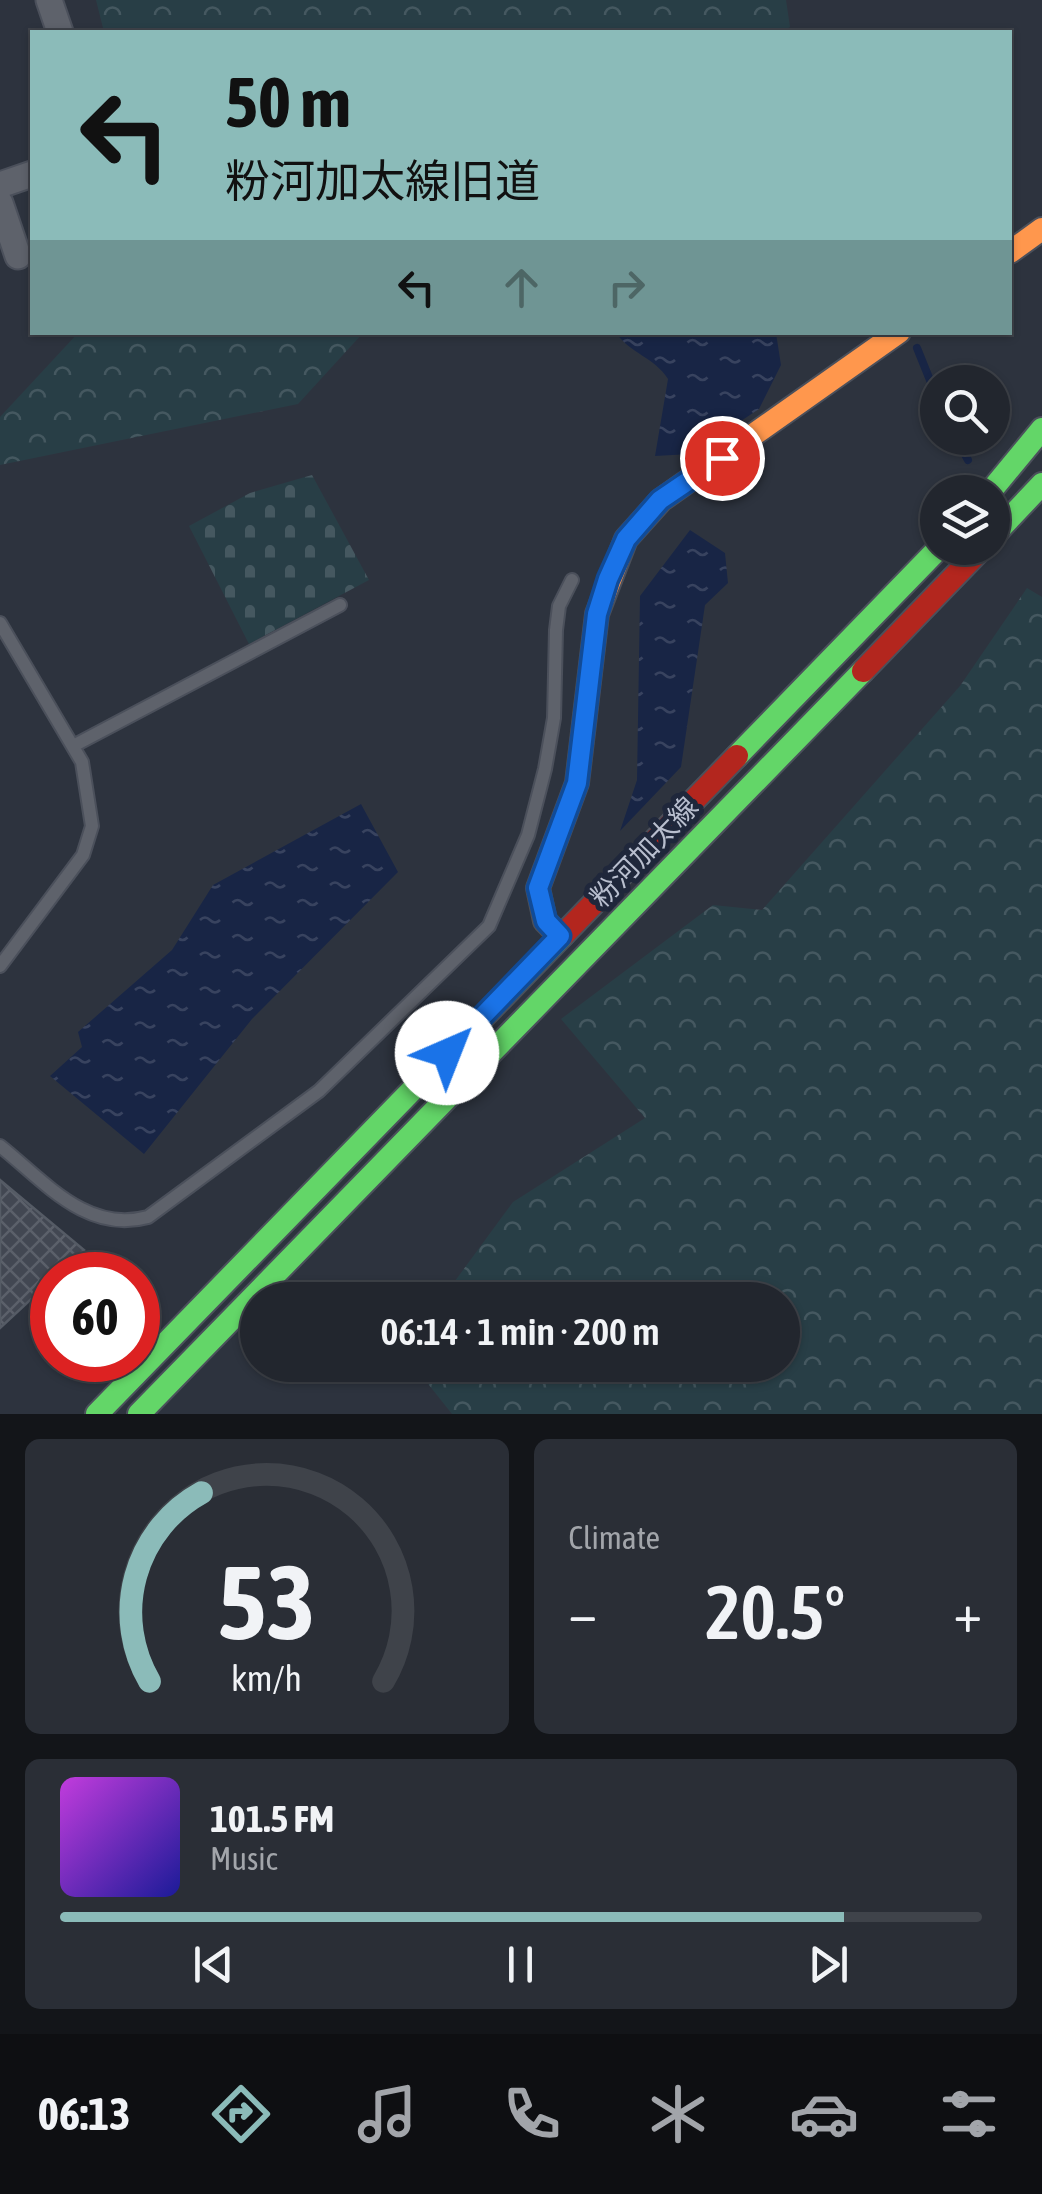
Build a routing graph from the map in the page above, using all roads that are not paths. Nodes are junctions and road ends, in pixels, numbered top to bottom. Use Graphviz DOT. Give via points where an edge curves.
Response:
graph roads {
  1 [pos="49,0"];
  2 [pos="59,30"];
  3 [pos="30,175"];
  4 [pos="0,185"];
  5 [pos="0,203"];
  6 [pos="1042,229"];
  7 [pos="1012,251"];
  8 [pos="18,256"];
  9 [pos="895,335"];
  10 [pos="1042,429"];
  11 [pos="1004,475"];
  12 [pos="1042,484"];
  13 [pos="1010,518"];
  14 [pos="922,565"];
  15 [pos="965,565"];
  16 [pos="572,580"];
  17 [pos="340,605"];
  18 [pos="0,623"];
  19 [pos="73,746"];
  20 [pos="560,936"];
  21 [pos="0,966"];
  22 [pos="0,1146"];
  23 [pos="98,1414"];
  24 [pos="139,1414"];
  1 -- 2 [label="street"];
  3 -- 4 [label="street"];
  5 -- 8 [label="street"];
  6 -- 7 [label="main road"];
  9 -- 20 [label="main road" via="660,500 626,539 597,614 577,783 538,888 546,921"];
  10 -- 11 [label="main road"];
  12 -- 13 [label="main road"];
  14 -- 20 [label="main road, 粉河加太線"];
  15 -- 24 [label="main road, 粉河加太線"];
  16 -- 22 [label="lane" via="559,606 545,769 528,835 489,926 319,1091 148,1217 122,1224 99,1219"];
  17 -- 19 [label="lane"];
  18 -- 19 [label="lane"];
  19 -- 21 [label="lane" via="90,798 92,826 83,855"];
  20 -- 23 [label="main road, 粉河加太線"];
}
